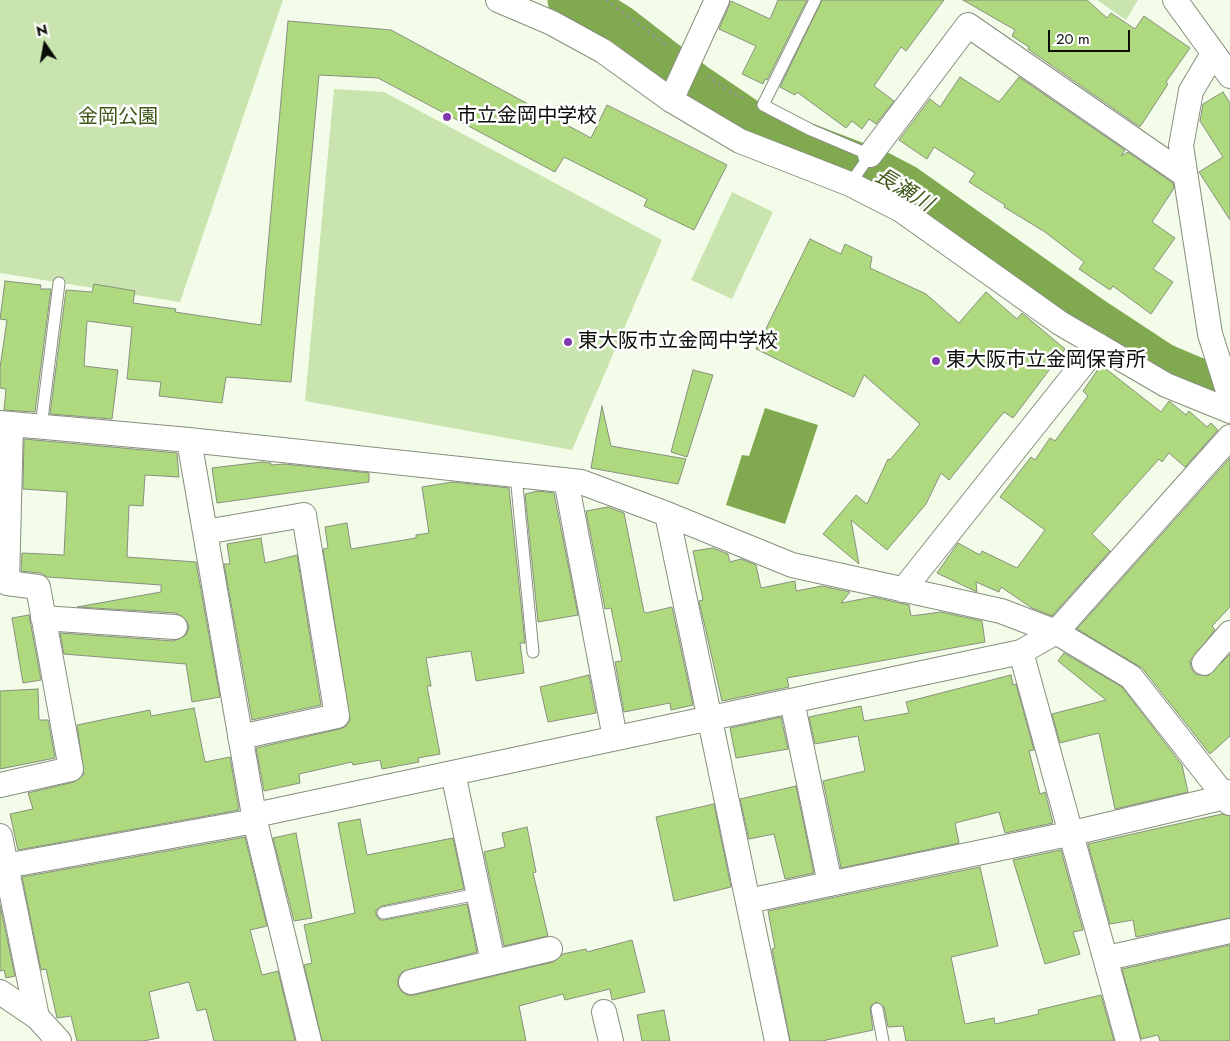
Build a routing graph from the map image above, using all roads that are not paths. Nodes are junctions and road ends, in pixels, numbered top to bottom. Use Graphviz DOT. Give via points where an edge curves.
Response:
graph roads {
  1 [pos="498,0"];
  2 [pos="717,0"];
  3 [pos="815,0"];
  4 [pos="1175,0"];
  5 [pos="1213,54"];
  6 [pos="1230,76"];
  7 [pos="678,85"];
  8 [pos="861,168"];
  9 [pos="1186,175"];
  10 [pos="60,282"];
  11 [pos="1210,334"];
  12 [pos="1098,345"];
  13 [pos="1230,350"];
  14 [pos="1230,397"];
  15 [pos="1230,411"];
  16 [pos="5,423"];
  17 [pos="41,427"];
  18 [pos="1230,438"];
  19 [pos="189,440"];
  20 [pos="516,475"];
  21 [pos="566,480"];
  22 [pos="5,483"];
  23 [pos="667,514"];
  24 [pos="205,532"];
  25 [pos="903,590"];
  26 [pos="43,618"];
  27 [pos="175,627"];
  28 [pos="1056,632"];
  29 [pos="1230,633"];
  30 [pos="533,652"];
  31 [pos="1021,652"];
  32 [pos="1204,664"];
  33 [pos="792,700"];
  34 [pos="709,718"];
  35 [pos="240,737"];
  36 [pos="615,738"];
  37 [pos="453,773"];
  38 [pos="0,785"];
  39 [pos="1228,797"];
  40 [pos="255,822"];
  41 [pos="1073,833"];
  42 [pos="0,836"];
  43 [pos="3,867"];
  44 [pos="830,884"];
  45 [pos="478,894"];
  46 [pos="748,901"];
  47 [pos="383,913"];
  48 [pos="1230,931"];
  49 [pos="550,949"];
  50 [pos="1107,958"];
  51 [pos="493,962"];
  52 [pos="412,982"];
  53 [pos="0,992"];
  54 [pos="877,1009"];
  55 [pos="604,1012"];
  56 [pos="37,1017"];
  57 [pos="59,1041"];
  58 [pos="309,1041"];
  59 [pos="611,1041"];
  60 [pos="778,1041"];
  61 [pos="883,1041"];
  62 [pos="1128,1041"];
  1 -- 7 [label="street"];
  2 -- 7 [label="street"];
  3 -- 8 [label="lane" via="763,105 811,130"];
  4 -- 5 [label="street"];
  5 -- 6 [label="street"];
  5 -- 9 [label="street" via="1191,91 1181,146"];
  7 -- 8 [label="street" via="740,141"];
  8 -- 9 [label="street" via="968,25"];
  8 -- 12 [label="street" via="901,210 1060,323"];
  9 -- 11 [label="street"];
  10 -- 17 [label="lane"];
  11 -- 13 [label="street"];
  11 -- 14 [label="street"];
  12 -- 15 [label="street" via="1166,386"];
  12 -- 25 [label="street"];
  16 -- 17 [label="street"];
  16 -- 22 [label="street"];
  17 -- 19 [label="street"];
  18 -- 28 [label="street"];
  19 -- 20 [label="street"];
  19 -- 24 [label="street"];
  20 -- 21 [label="street"];
  20 -- 30 [label="lane"];
  21 -- 23 [label="street" via="580,482"];
  21 -- 36 [label="street"];
  22 -- 26 [label="street" via="7,583 38,587"];
  23 -- 25 [label="street" via="792,565"];
  23 -- 34 [label="street"];
  24 -- 35 [label="street"];
  24 -- 35 [label="street" via="304,515 337,716"];
  25 -- 28 [label="street" via="1001,611"];
  26 -- 27 [label="street"];
  26 -- 38 [label="street" via="71,769"];
  28 -- 31 [label="street"];
  28 -- 39 [label="street" via="1131,677"];
  29 -- 32 [label="street"];
  31 -- 33 [label="street"];
  31 -- 41 [label="street"];
  33 -- 34 [label="street"];
  33 -- 44 [label="street"];
  34 -- 36 [label="street"];
  34 -- 46 [label="street"];
  35 -- 40 [label="street"];
  36 -- 37 [label="street"];
  37 -- 40 [label="street" via="255,815"];
  37 -- 45 [label="street"];
  39 -- 41 [label="street"];
  40 -- 43 [label="street"];
  40 -- 58 [label="street"];
  41 -- 44 [label="street"];
  41 -- 50 [label="street"];
  42 -- 43 [label="street"];
  43 -- 56 [label="street"];
  44 -- 46 [label="street"];
  45 -- 47 [label="lane"];
  45 -- 51 [label="street"];
  46 -- 60 [label="street"];
  48 -- 50 [label="street"];
  49 -- 51 [label="street"];
  50 -- 62 [label="street"];
  51 -- 52 [label="street"];
  53 -- 56 [label="street"];
  54 -- 61 [label="lane"];
  55 -- 59 [label="street"];
  56 -- 57 [label="street"];
}
